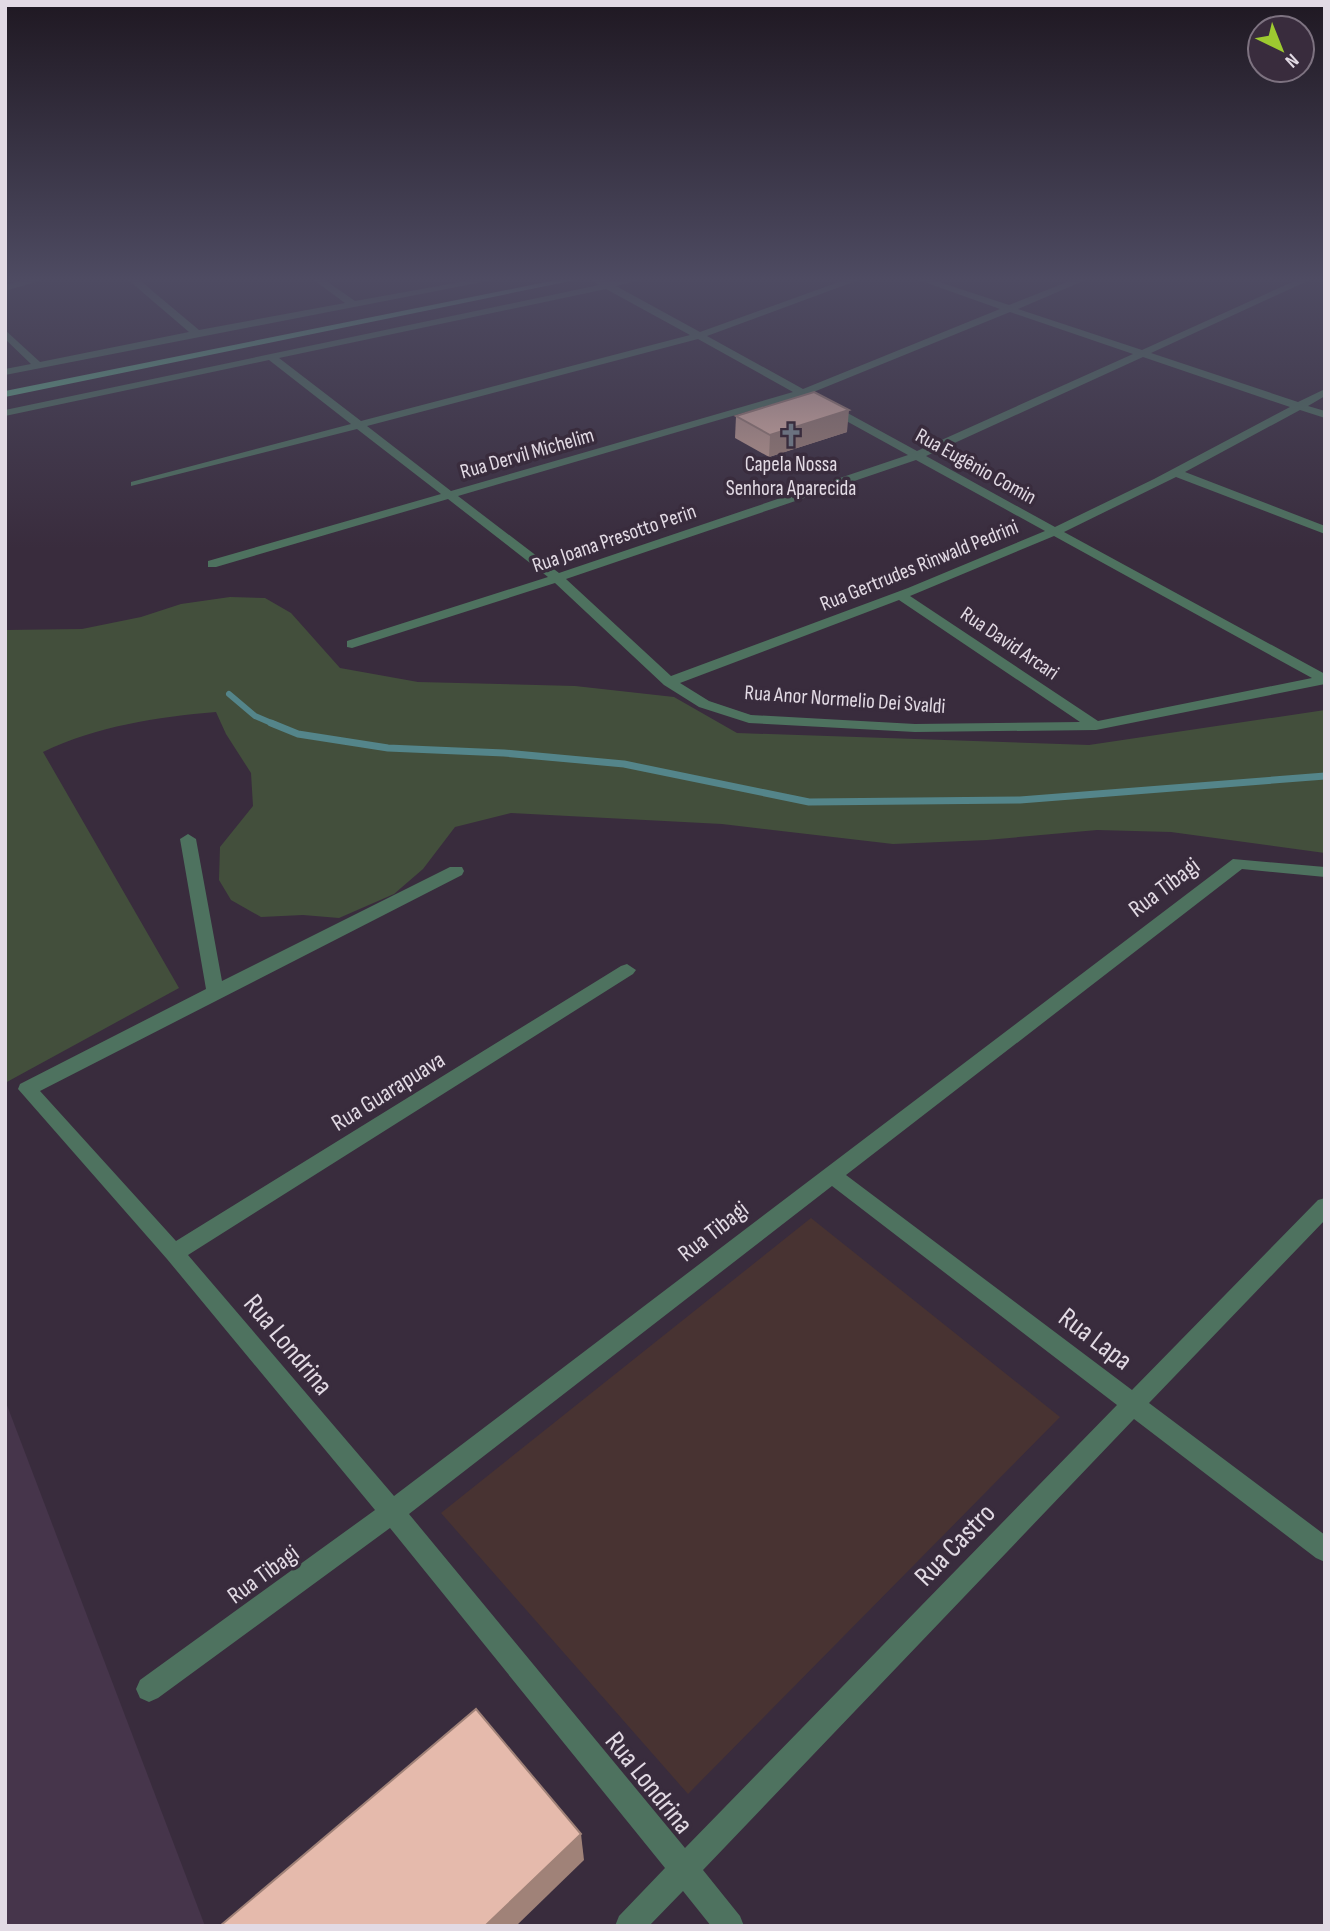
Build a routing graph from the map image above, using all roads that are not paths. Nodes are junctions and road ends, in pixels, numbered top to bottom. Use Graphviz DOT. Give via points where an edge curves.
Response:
graph roads {
  1 [pos="23,368"];
  2 [pos="133,368"];
  3 [pos="224,368"];
  4 [pos="285,368"];
  5 [pos="577,368"];
  6 [pos="758,368"];
  7 [pos="863,368"];
  8 [pos="1109,368"];
  9 [pos="1187,368"];
  10 [pos="5,372"];
  11 [pos="1325,392"];
  12 [pos="801,393"];
  13 [pos="5,394"];
  14 [pos="1299,406"];
  15 [pos="5,414"];
  16 [pos="1325,415"];
  17 [pos="360,426"];
  18 [pos="916,456"];
  19 [pos="1176,473"];
  20 [pos="135,484"];
  21 [pos="451,496"];
  22 [pos="1325,530"];
  23 [pos="1055,531"];
  24 [pos="212,564"];
  25 [pos="557,578"];
  26 [pos="900,595"];
  27 [pos="352,644"];
  28 [pos="1325,680"];
  29 [pos="669,682"];
  30 [pos="1096,726"];
  31 [pos="188,839"];
  32 [pos="456,871"];
  33 [pos="1325,872"];
  34 [pos="628,970"];
  35 [pos="215,992"];
  36 [pos="830,1174"];
  37 [pos="1325,1206"];
  38 [pos="174,1253"];
  39 [pos="1133,1404"];
  40 [pos="392,1512"];
  41 [pos="1325,1550"];
  42 [pos="149,1689"];
  43 [pos="683,1870"];
  44 [pos="629,1926"];
  45 [pos="730,1926"];
  1 -- 10 [label="street"];
  2 -- 13 [label="main road"];
  3 -- 15 [label="street"];
  4 -- 17 [label="street, Rua Anor Normelio Dei Svaldi"];
  5 -- 17 [label="street"];
  6 -- 12 [label="street, Rua Eugênio Comin"];
  7 -- 12 [label="street, Rua Dervil Michelim"];
  8 -- 18 [label="street, Rua Joana Presotto Perin"];
  9 -- 14 [label="street"];
  11 -- 14 [label="street, Rua Gertrudes Rinwald Pedrini"];
  12 -- 18 [label="street, Rua Eugênio Comin"];
  12 -- 21 [label="street, Rua Dervil Michelim"];
  14 -- 16 [label="street"];
  14 -- 19 [label="street, Rua Gertrudes Rinwald Pedrini"];
  17 -- 20 [label="street"];
  17 -- 21 [label="street, Rua Anor Normelio Dei Svaldi"];
  18 -- 23 [label="street, Rua Eugênio Comin"];
  18 -- 25 [label="street, Rua Joana Presotto Perin"];
  19 -- 22 [label="street"];
  19 -- 23 [label="street, Rua Gertrudes Rinwald Pedrini"];
  21 -- 24 [label="street, Rua Dervil Michelim"];
  21 -- 25 [label="street, Rua Anor Normelio Dei Svaldi"];
  23 -- 26 [label="street, Rua Gertrudes Rinwald Pedrini"];
  23 -- 28 [label="street, Rua Eugênio Comin"];
  25 -- 27 [label="street, Rua Joana Presotto Perin"];
  25 -- 29 [label="street, Rua Anor Normelio Dei Svaldi"];
  26 -- 29 [label="street, Rua Gertrudes Rinwald Pedrini"];
  26 -- 30 [label="street, Rua David Arcari"];
  28 -- 30 [label="street, Rua Anor Normelio Dei Svaldi"];
  29 -- 30 [label="street, Rua Anor Normelio Dei Svaldi" via="704,704 749,719 915,727"];
  31 -- 35 [label="street"];
  32 -- 35 [label="street"];
  33 -- 36 [label="street, Rua Tibagi" via="1239,863"];
  34 -- 38 [label="street, Rua Guarapuava"];
  35 -- 38 [label="street, Rua Londrina" via="27,1089"];
  36 -- 39 [label="street, Rua Lapa"];
  36 -- 40 [label="street, Rua Tibagi"];
  37 -- 39 [label="street, Rua Castro"];
  38 -- 40 [label="street, Rua Londrina"];
  39 -- 41 [label="street, Rua Lapa"];
  39 -- 43 [label="street, Rua Castro"];
  40 -- 42 [label="street, Rua Tibagi"];
  40 -- 43 [label="street, Rua Londrina"];
  43 -- 44 [label="street, Rua Castro"];
  43 -- 45 [label="street, Rua Londrina"];
}
